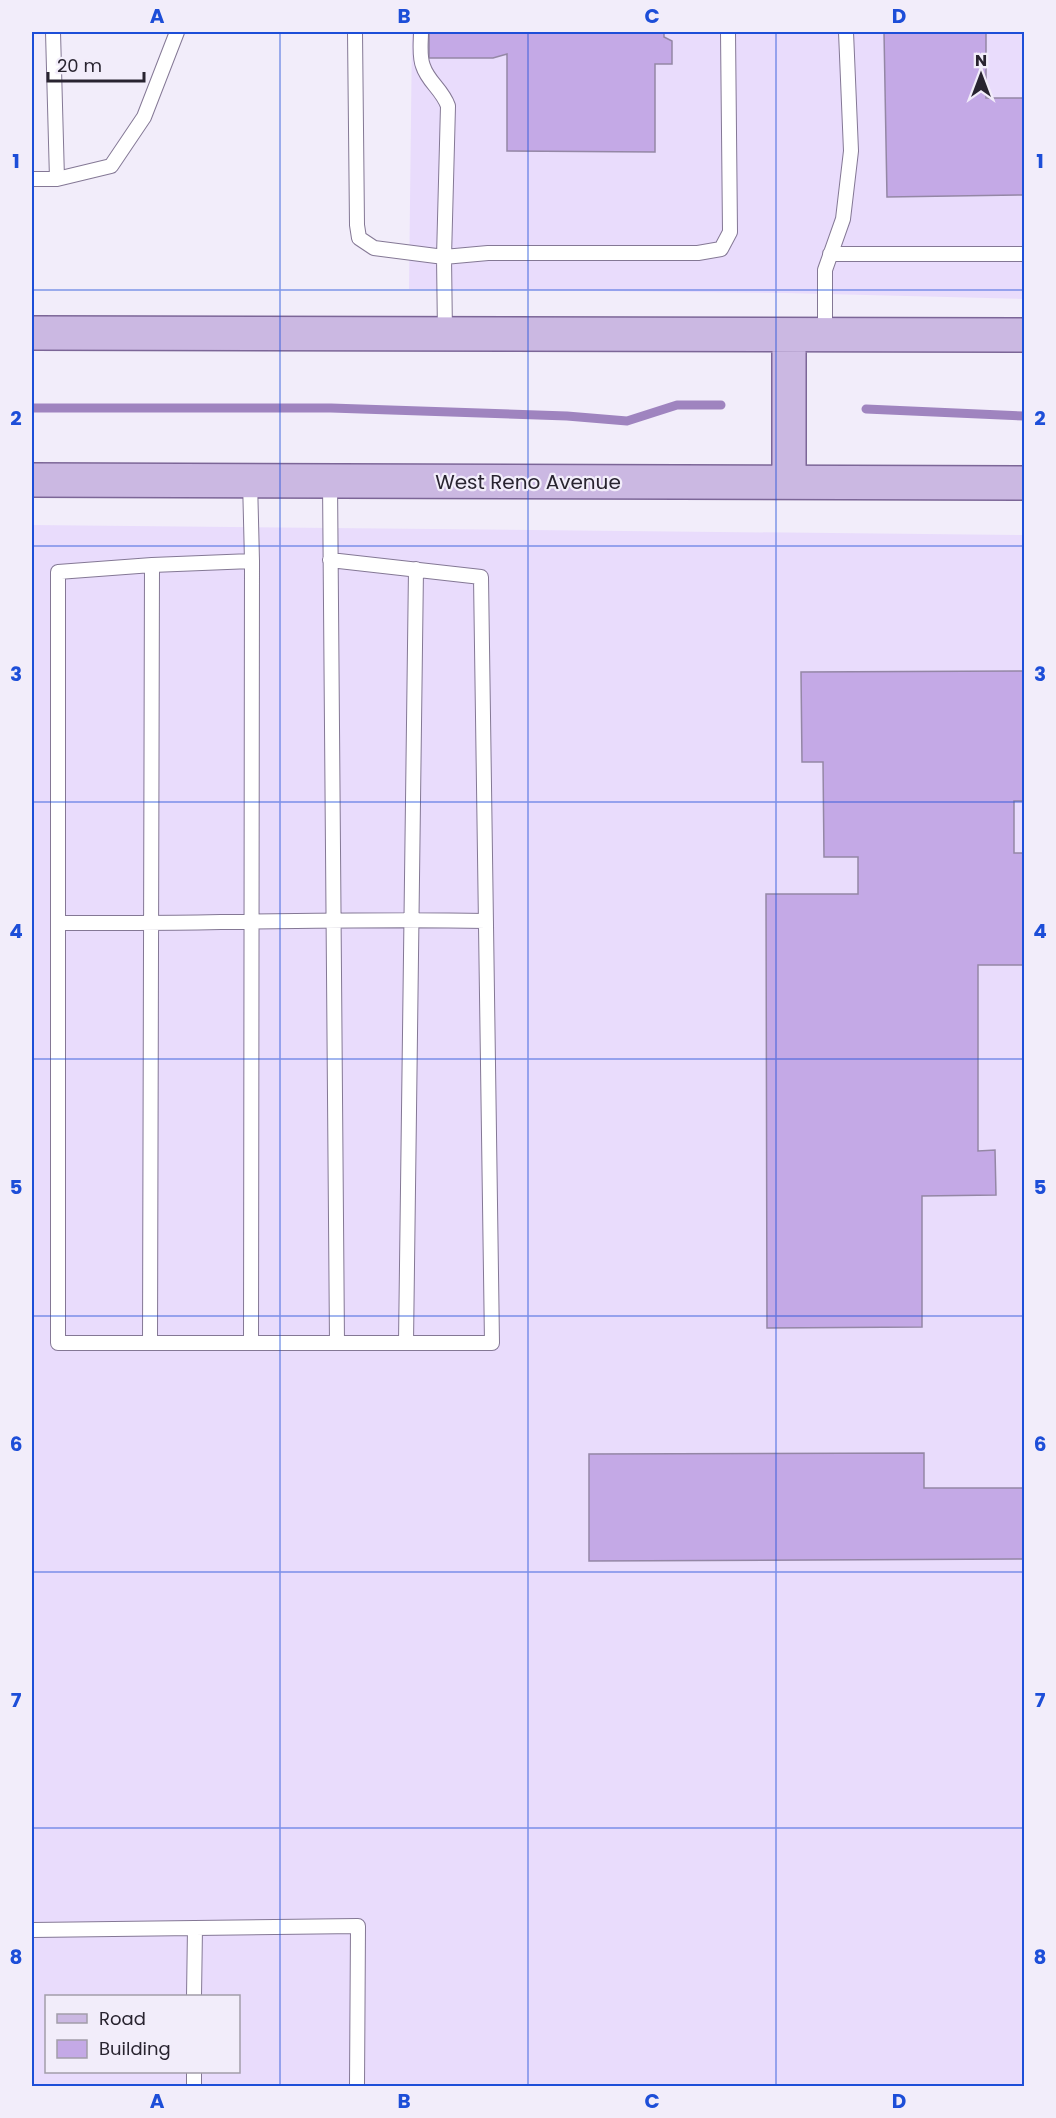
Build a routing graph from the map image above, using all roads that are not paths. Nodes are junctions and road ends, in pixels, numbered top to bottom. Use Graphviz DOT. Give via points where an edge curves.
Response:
graph roads {
  1 [pos="53,32"];
  2 [pos="177,32"];
  3 [pos="355,32"];
  4 [pos="421,32"];
  5 [pos="728,32"];
  6 [pos="846,32"];
  7 [pos="32,179"];
  8 [pos="57,179"];
  9 [pos="830,254"];
  10 [pos="1024,254"];
  11 [pos="444,257"];
  12 [pos="32,333"];
  13 [pos="446,334"];
  14 [pos="789,335"];
  15 [pos="825,335"];
  16 [pos="1024,335"];
  17 [pos="32,480"];
  18 [pos="250,480"];
  19 [pos="330,481"];
  20 [pos="789,482"];
  21 [pos="1024,483"];
  22 [pos="330,560"];
  23 [pos="252,561"];
  24 [pos="152,565"];
  25 [pos="416,569"];
  26 [pos="411,919"];
  27 [pos="333,921"];
  28 [pos="486,921"];
  29 [pos="58,922"];
  30 [pos="251,922"];
  31 [pos="151,924"];
  32 [pos="150,1343"];
  33 [pos="251,1343"];
  34 [pos="337,1343"];
  35 [pos="406,1343"];
  36 [pos="195,1928"];
  37 [pos="32,1930"];
  38 [pos="194,1995"];
  39 [pos="357,2086"];
  1 -- 8 [label="lane"];
  2 -- 8 [label="lane" via="144,117 111,166"];
  3 -- 11 [label="lane" via="359,238 374,248"];
  4 -- 11 [label="lane" via="422,64 448,106"];
  5 -- 11 [label="lane" via="730,232 721,249 698,253 488,253"];
  6 -- 9 [label="lane" via="851,151 843,219"];
  7 -- 8 [label="lane"];
  9 -- 10 [label="lane"];
  9 -- 15 [label="lane" via="825,270"];
  11 -- 13 [label="lane"];
  12 -- 13 [label="main road"];
  13 -- 14 [label="main road"];
  14 -- 15 [label="main road"];
  14 -- 20 [label="main road"];
  15 -- 16 [label="main road"];
  17 -- 18 [label="main road, West Reno Avenue"];
  18 -- 19 [label="main road, West Reno Avenue"];
  18 -- 23 [label="lane"];
  19 -- 20 [label="main road, West Reno Avenue"];
  19 -- 22 [label="lane"];
  20 -- 21 [label="main road, West Reno Avenue"];
  22 -- 25 [label="lane"];
  22 -- 27 [label="lane"];
  23 -- 24 [label="lane"];
  23 -- 30 [label="lane"];
  24 -- 29 [label="lane" via="58,572"];
  24 -- 31 [label="lane"];
  25 -- 26 [label="lane"];
  25 -- 28 [label="lane" via="481,577"];
  26 -- 27 [label="lane"];
  26 -- 28 [label="lane"];
  26 -- 35 [label="lane"];
  27 -- 30 [label="lane"];
  27 -- 34 [label="lane"];
  28 -- 35 [label="lane" via="492,1343"];
  29 -- 31 [label="lane"];
  29 -- 32 [label="lane" via="58,1343"];
  30 -- 31 [label="lane"];
  30 -- 33 [label="lane"];
  31 -- 32 [label="lane"];
  32 -- 33 [label="lane"];
  33 -- 34 [label="lane"];
  34 -- 35 [label="lane"];
  36 -- 37 [label="lane"];
  36 -- 38 [label="lane"];
  36 -- 39 [label="lane" via="358,1926"];
}
